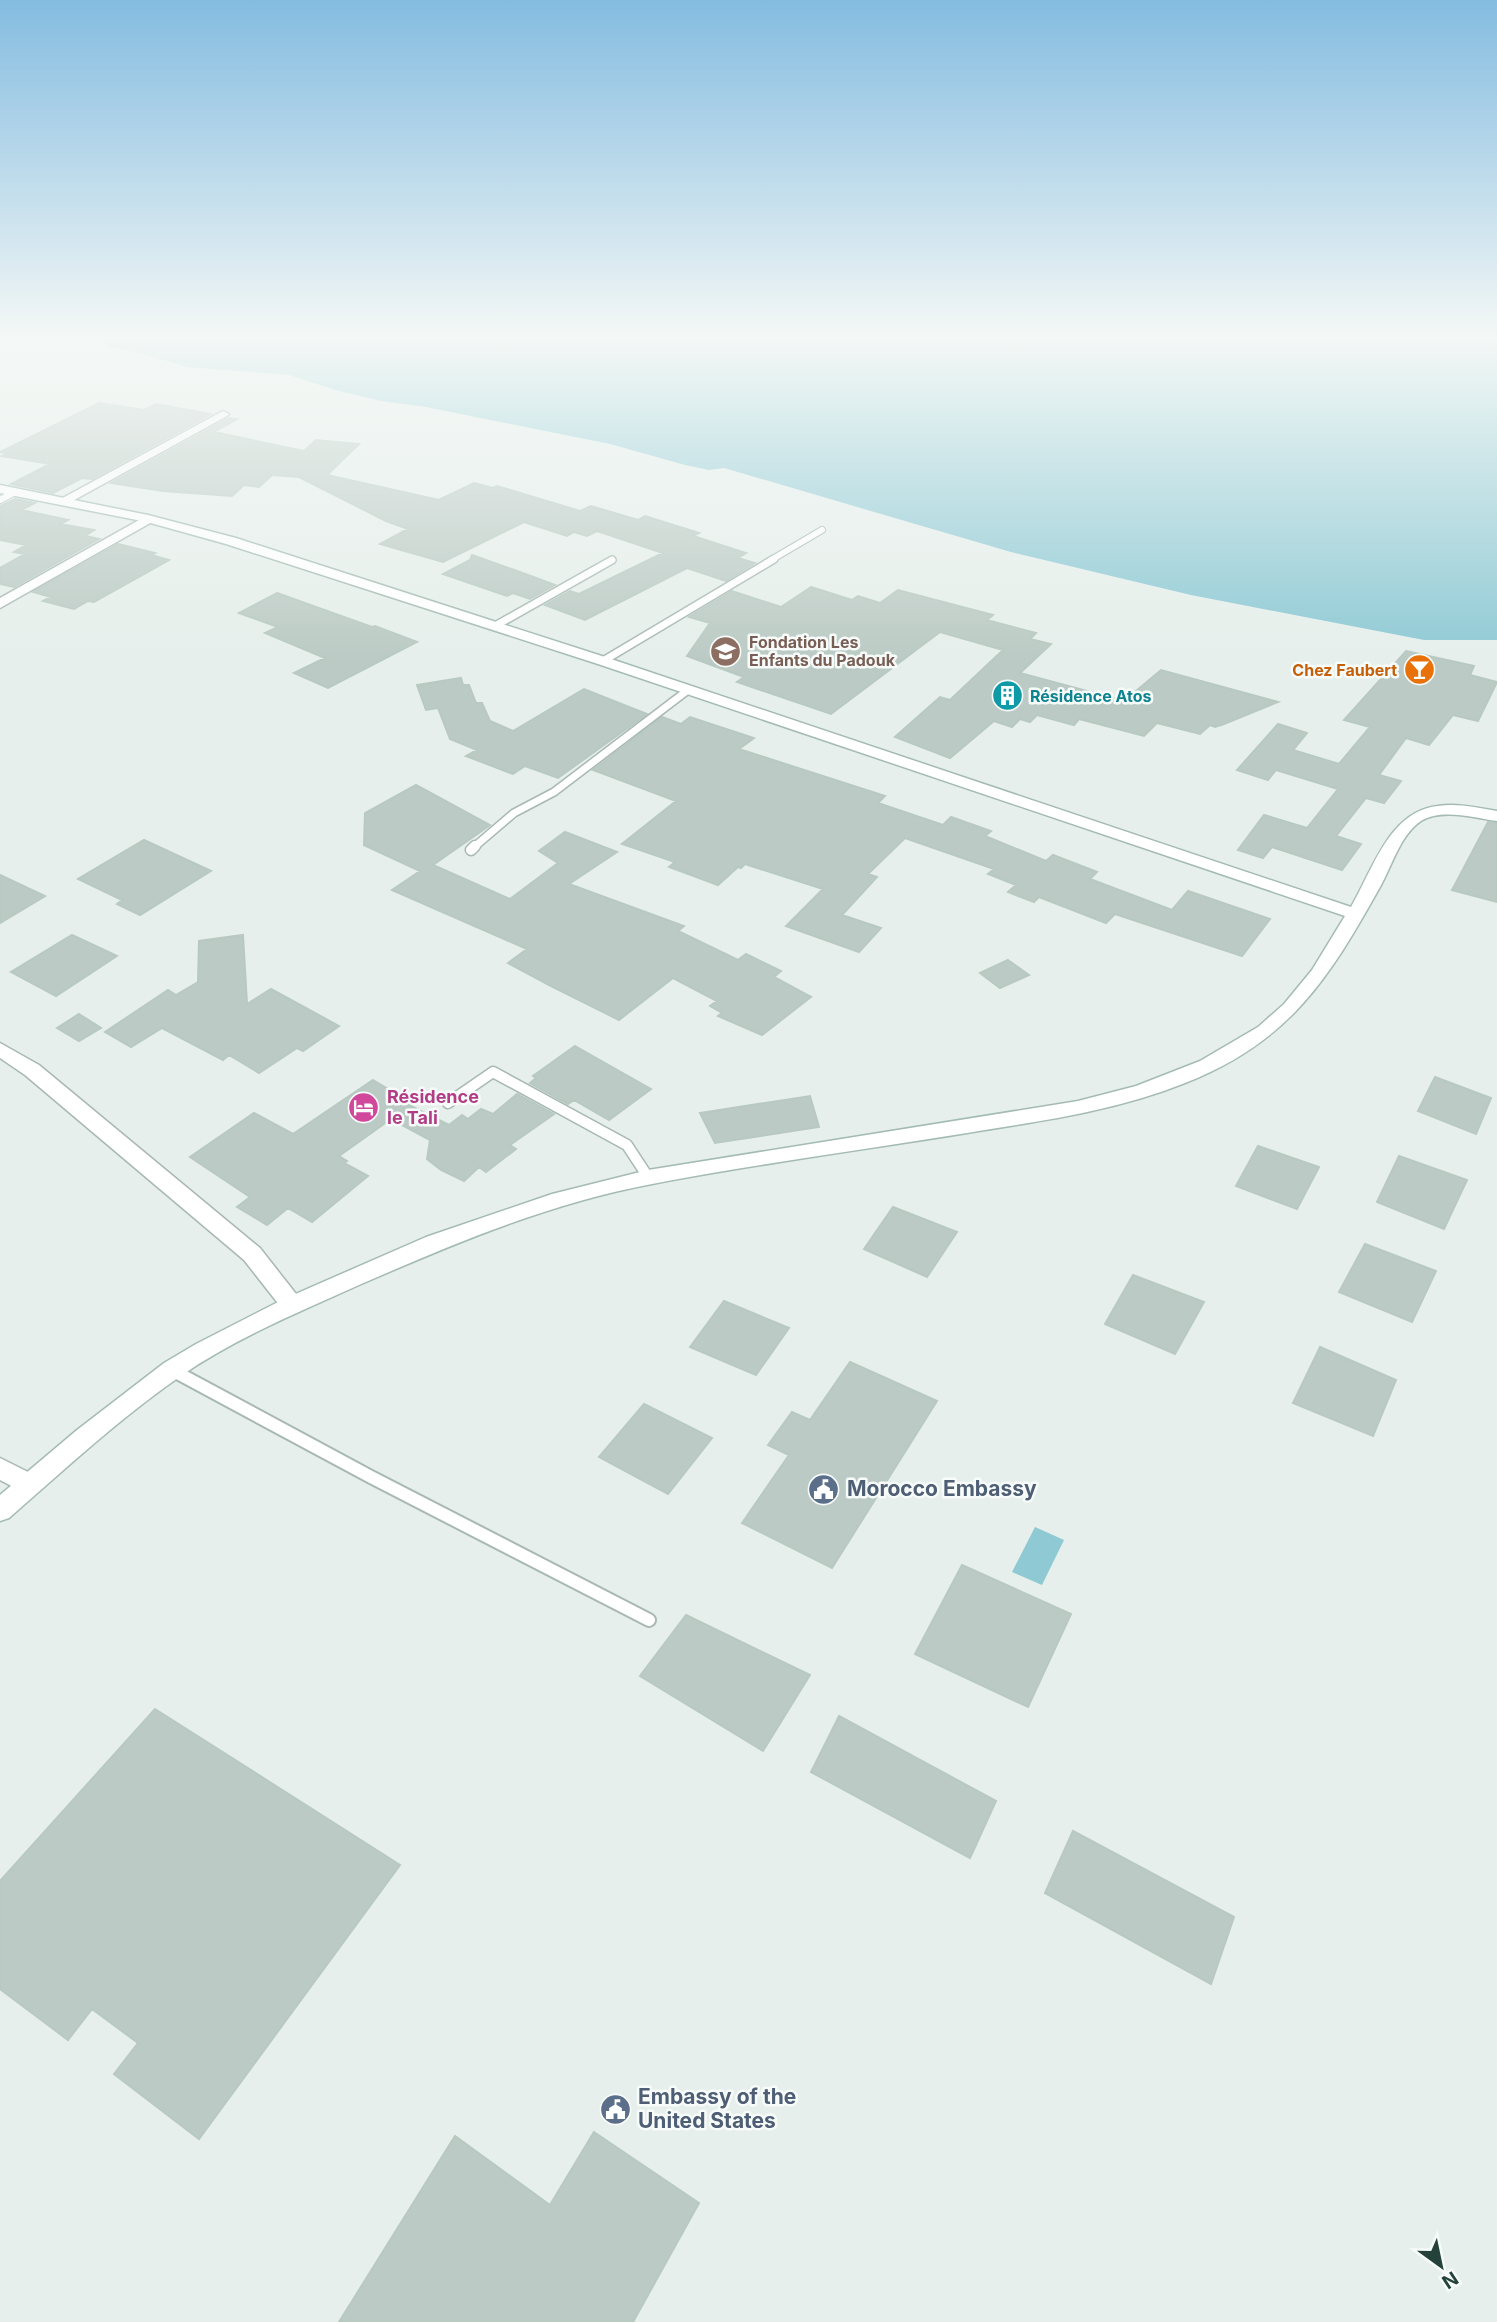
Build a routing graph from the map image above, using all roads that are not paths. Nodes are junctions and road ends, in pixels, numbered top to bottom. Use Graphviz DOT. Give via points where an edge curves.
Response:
graph roads {
  1 [pos="165,445"];
  2 [pos="7,491"];
  3 [pos="0,500"];
  4 [pos="63,501"];
  5 [pos="148,520"];
  6 [pos="822,530"];
  7 [pos="612,560"];
  8 [pos="0,604"];
  9 [pos="495,626"];
  10 [pos="603,661"];
  11 [pos="688,690"];
  12 [pos="1497,816"];
  13 [pos="471,850"];
  14 [pos="1355,914"];
  15 [pos="0,1049"];
  16 [pos="448,1103"];
  17 [pos="648,1177"];
  18 [pos="292,1305"];
  19 [pos="172,1370"];
  20 [pos="0,1468"];
  21 [pos="29,1484"];
  22 [pos="0,1510"];
  23 [pos="649,1620"];
  1 -- 4 [label="main road"];
  2 -- 3 [label="lane"];
  2 -- 4 [label="main road"];
  4 -- 5 [label="main road"];
  5 -- 8 [label="main road"];
  5 -- 9 [label="main road" via="231,541"];
  6 -- 10 [label="lane"];
  7 -- 9 [label="lane"];
  9 -- 10 [label="main road"];
  10 -- 11 [label="main road"];
  11 -- 13 [label="lane" via="554,792 514,813"];
  11 -- 14 [label="main road"];
  12 -- 14 [label="main road" via="1432,811 1417,816 1404,827"];
  14 -- 17 [label="main road" via="1294,1004 1250,1041 1179,1080 1078,1108"];
  15 -- 18 [label="main road" via="32,1070 252,1254"];
  16 -- 17 [label="lane" via="492,1072 627,1145"];
  17 -- 18 [label="main road" via="499,1219"];
  18 -- 19 [label="main road"];
  19 -- 21 [label="main road"];
  19 -- 23 [label="lane"];
  20 -- 21 [label="main road"];
  21 -- 22 [label="main road"];
}
